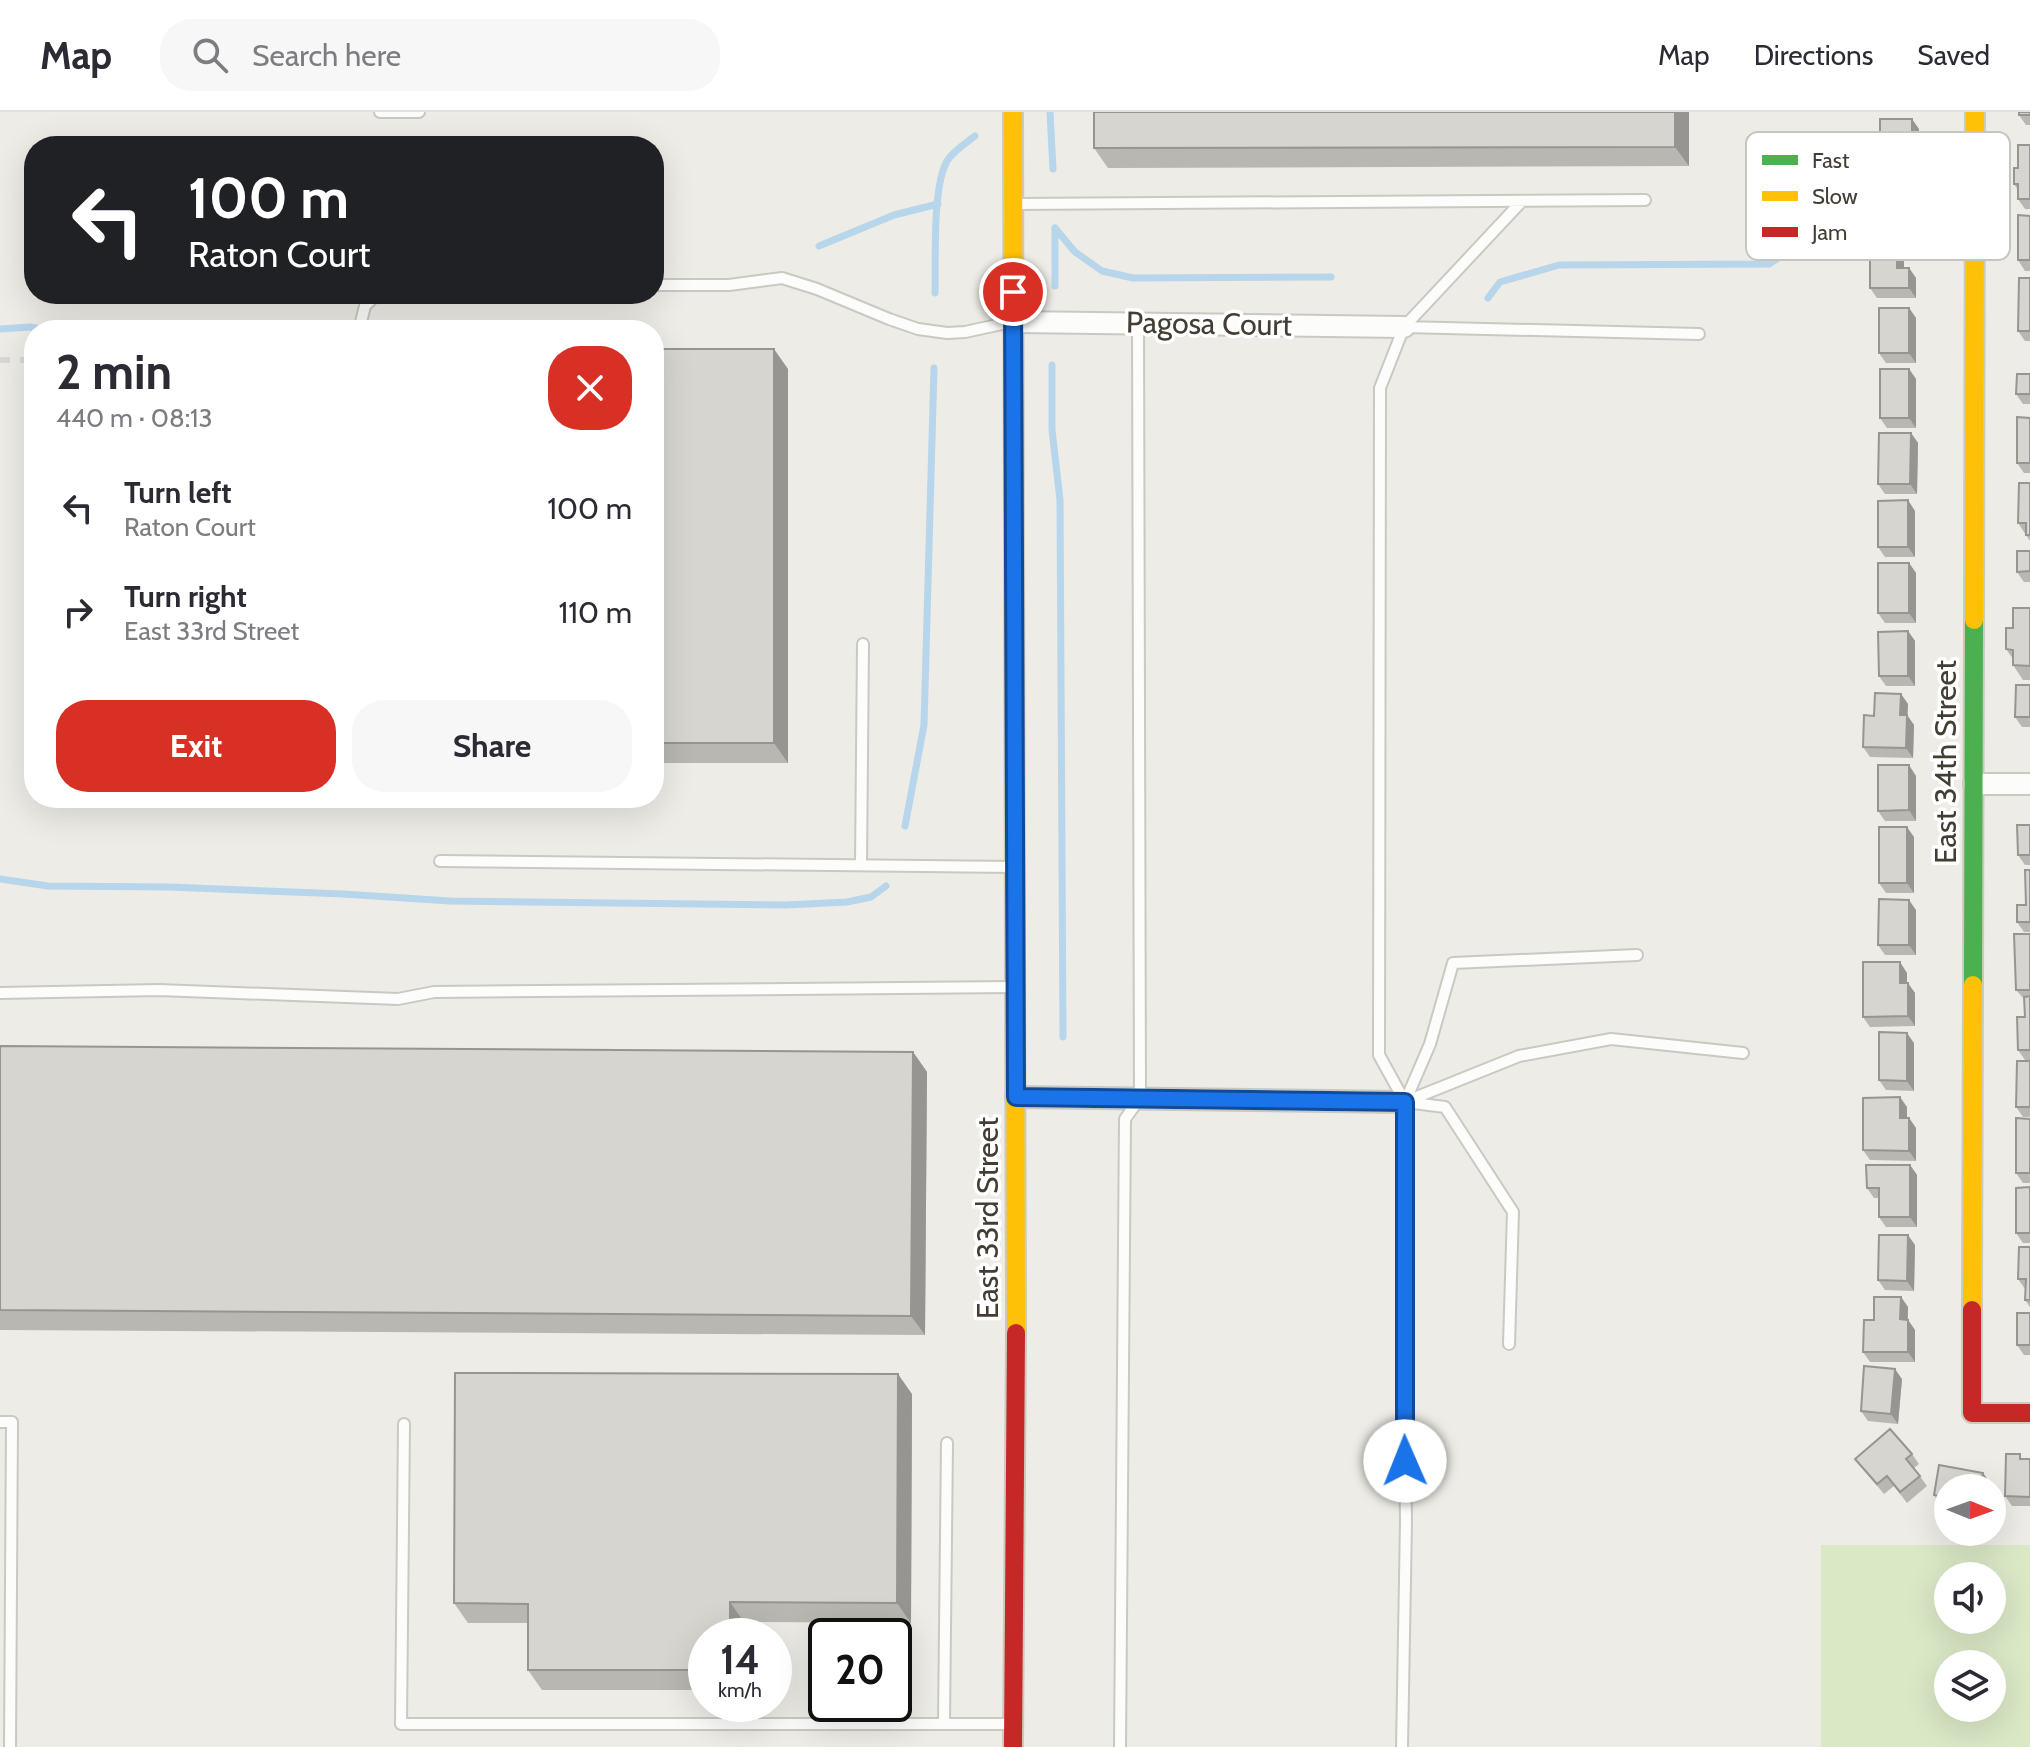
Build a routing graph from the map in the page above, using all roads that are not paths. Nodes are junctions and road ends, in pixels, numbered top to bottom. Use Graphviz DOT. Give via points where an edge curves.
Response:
graph roads {
  1 [pos="380,112"];
  2 [pos="419,112"];
  3 [pos="1013,112"];
  4 [pos="1975,112"];
  5 [pos="1975,132"];
  6 [pos="1645,200"];
  7 [pos="1522,201"];
  8 [pos="1013,204"];
  9 [pos="1975,260"];
  10 [pos="664,285"];
  11 [pos="1013,322"];
  12 [pos="1138,323"];
  13 [pos="1404,327"];
  14 [pos="1699,334"];
  15 [pos="863,644"];
  16 [pos="1974,784"];
  17 [pos="2030,784"];
  18 [pos="440,861"];
  19 [pos="861,865"];
  20 [pos="1015,867"];
  21 [pos="1637,955"];
  22 [pos="1015,987"];
  23 [pos="0,993"];
  24 [pos="1743,1053"];
  25 [pos="1016,1097"];
  26 [pos="1140,1098"];
  27 [pos="1405,1102"];
  28 [pos="1509,1344"];
  29 [pos="2030,1413"];
  30 [pos="0,1422"];
  31 [pos="404,1424"];
  32 [pos="947,1443"];
  33 [pos="944,1722"];
  34 [pos="1013,1724"];
  35 [pos="10,1747"];
  36 [pos="1013,1747"];
  37 [pos="1120,1747"];
  38 [pos="1402,1747"];
  1 -- 2 [label="lane"];
  3 -- 8 [label="street, East 33rd Street"];
  4 -- 5 [label="street, East 34th Street"];
  6 -- 7 [label="lane"];
  7 -- 8 [label="lane"];
  7 -- 13 [label="lane"];
  8 -- 11 [label="street, East 33rd Street"];
  9 -- 16 [label="street, East 34th Street"];
  10 -- 11 [label="lane" via="782,278 918,329 965,332"];
  11 -- 12 [label="street, Pagosa Court"];
  11 -- 20 [label="street, East 33rd Street"];
  12 -- 13 [label="street, Pagosa Court"];
  12 -- 26 [label="lane"];
  13 -- 14 [label="lane"];
  13 -- 27 [label="lane" via="1380,388 1379,1055"];
  15 -- 19 [label="lane"];
  16 -- 17 [label="street"];
  16 -- 29 [label="street, East 34th Street" via="1972,1413"];
  18 -- 19 [label="lane"];
  19 -- 20 [label="lane"];
  20 -- 22 [label="street, East 33rd Street"];
  21 -- 27 [label="lane" via="1453,963 1430,1044"];
  22 -- 23 [label="lane" via="434,992 398,999 159,990"];
  22 -- 25 [label="street, East 33rd Street"];
  24 -- 27 [label="lane" via="1611,1039 1519,1056"];
  25 -- 26 [label="street"];
  25 -- 34 [label="street, East 33rd Street"];
  26 -- 27 [label="street"];
  26 -- 37 [label="lane" via="1125,1119"];
  27 -- 28 [label="lane" via="1445,1107 1513,1212"];
  27 -- 38 [label="lane"];
  30 -- 35 [label="lane" via="12,1422"];
  31 -- 33 [label="lane" via="401,1724"];
  32 -- 33 [label="lane"];
  33 -- 34 [label="lane"];
  34 -- 36 [label="street, East 33rd Street"];
}
